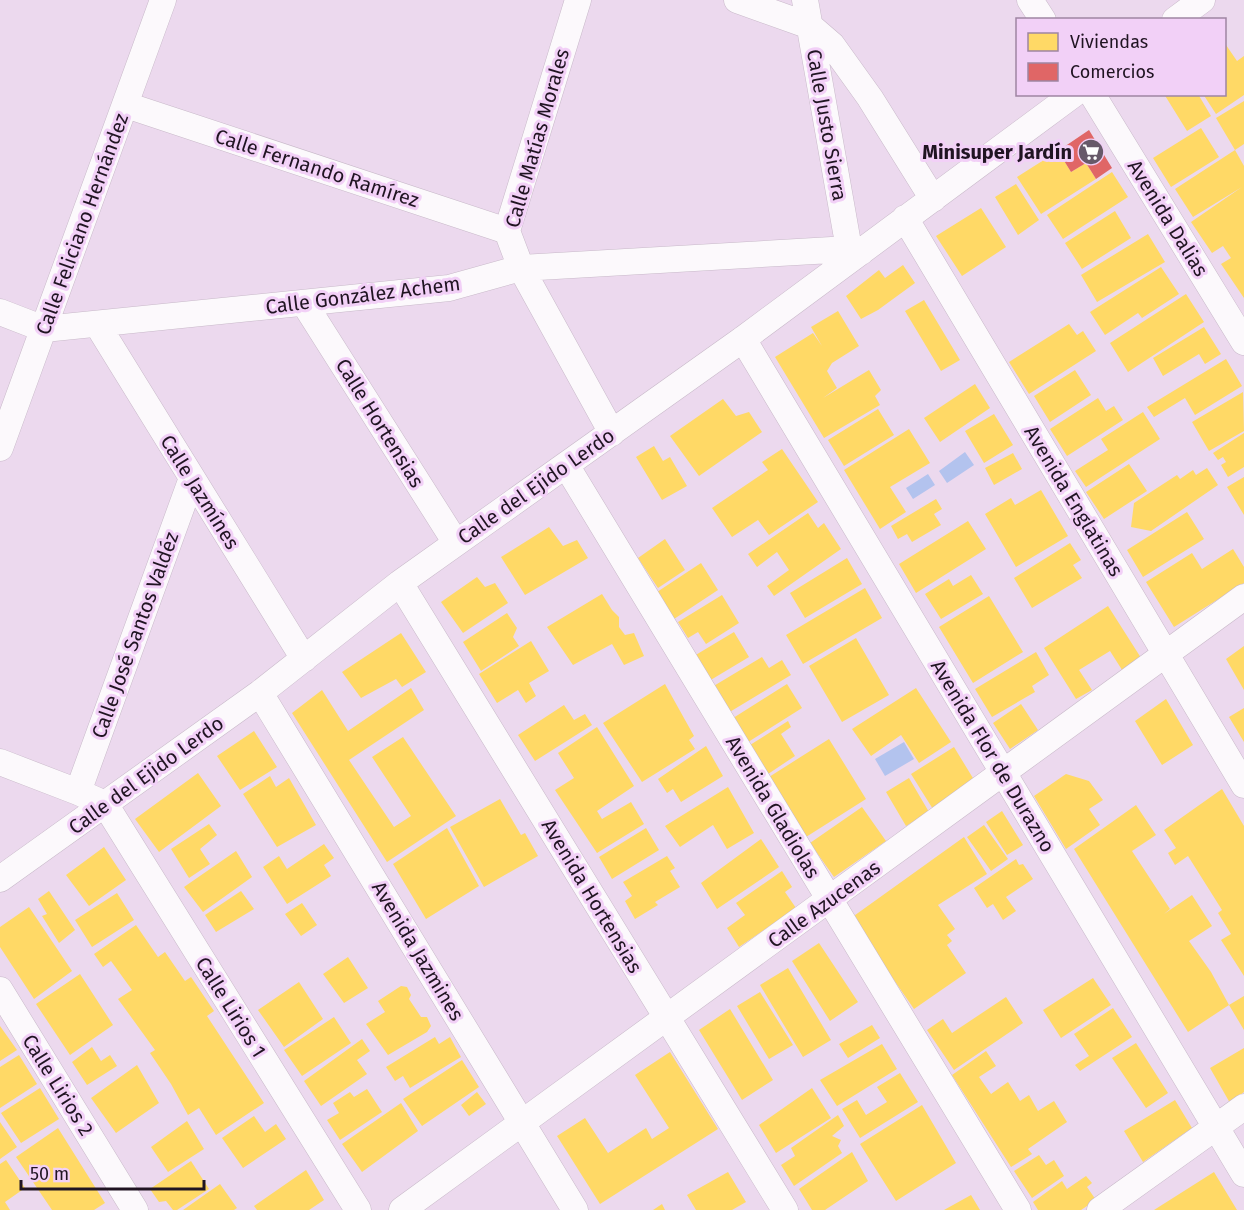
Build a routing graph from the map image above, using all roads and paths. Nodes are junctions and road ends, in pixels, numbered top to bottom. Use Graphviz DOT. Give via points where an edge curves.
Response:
graph roads {
  1 [pos="163,0"];
  2 [pos="578,0"];
  3 [pos="737,0"];
  4 [pos="805,0"];
  5 [pos="1030,0"];
  6 [pos="1202,0"];
  7 [pos="1042,18"];
  8 [pos="1178,18"];
  9 [pos="810,26"];
  10 [pos="1071,96"];
  11 [pos="1093,96"];
  12 [pos="126,105"];
  13 [pos="933,199"];
  14 [pos="905,218"];
  15 [pos="507,231"];
  16 [pos="855,251"];
  17 [pos="521,268"];
  18 [pos="304,303"];
  19 [pos="0,312"];
  20 [pos="97,324"];
  21 [pos="44,329"];
  22 [pos="743,339"];
  23 [pos="1244,342"];
  24 [pos="612,433"];
  25 [pos="0,448"];
  26 [pos="566,465"];
  27 [pos="192,478"];
  28 [pos="456,543"];
  29 [pos="400,583"];
  30 [pos="1244,597"];
  31 [pos="1166,654"];
  32 [pos="304,659"];
  33 [pos="260,693"];
  34 [pos="0,762"];
  35 [pos="1004,773"];
  36 [pos="1244,785"];
  37 [pos="78,792"];
  38 [pos="105,804"];
  39 [pos="0,879"];
  40 [pos="830,900"];
  41 [pos="0,990"];
  42 [pos="667,1018"];
  43 [pos="1244,1107"];
  44 [pos="523,1124"];
  45 [pos="1216,1127"];
  46 [pos="1244,1174"];
  47 [pos="135,1210"];
  48 [pos="358,1210"];
  49 [pos="402,1210"];
  50 [pos="575,1210"];
  51 [pos="784,1210"];
  52 [pos="1017,1210"];
  53 [pos="1100,1210"];
  1 -- 12 [label="street, Calle Feliciano Hernández"];
  2 -- 15 [label="street, Calle Matías Morales"];
  3 -- 9 [label="street"];
  4 -- 9 [label="street, Calle Justo Sierra"];
  5 -- 7 [label="street"];
  6 -- 8 [label="street"];
  9 -- 13 [label="street" via="832,45 870,98"];
  9 -- 16 [label="street, Calle Justo Sierra"];
  10 -- 13 [label="street, Calle del Ejido Lerdo"];
  11 -- 23 [label="street, Avenida Dalias"];
  12 -- 15 [label="street, Calle Fernando Ramírez"];
  12 -- 21 [label="street, Calle Feliciano Hernández"];
  13 -- 14 [label="street, Calle del Ejido Lerdo"];
  14 -- 16 [label="street, Calle del Ejido Lerdo"];
  14 -- 31 [label="street, Avenida Englatinas"];
  15 -- 17 [label="street, Calle Matías Morales"];
  16 -- 17 [label="street, Calle González Achem"];
  16 -- 22 [label="street, Calle del Ejido Lerdo"];
  17 -- 18 [label="street, Calle González Achem" via="449,288"];
  17 -- 24 [label="street, Calle Matías Morales"];
  18 -- 20 [label="street, Calle González Achem"];
  18 -- 28 [label="street, Calle Hortensias"];
  19 -- 21 [label="street"];
  20 -- 21 [label="street, Calle González Achem"];
  20 -- 27 [label="street, Calle Jazmínes"];
  21 -- 25 [label="street, Calle Feliciano Hernández"];
  22 -- 24 [label="street, Calle del Ejido Lerdo"];
  22 -- 35 [label="street, Avenida Flor de Durazno"];
  24 -- 26 [label="street, Calle del Ejido Lerdo"];
  26 -- 28 [label="street, Calle del Ejido Lerdo"];
  26 -- 40 [label="street, Avenida Gladiolas"];
  27 -- 32 [label="street, Calle Jazmínes"];
  27 -- 37 [label="street, Calle José Santos Valdéz"];
  28 -- 29 [label="street, Calle del Ejido Lerdo"];
  29 -- 32 [label="street, Calle del Ejido Lerdo"];
  29 -- 42 [label="street, Avenida Hortensias"];
  30 -- 31 [label="street, Calle Azucenas"];
  31 -- 35 [label="street, Calle Azucenas"];
  31 -- 36 [label="street, Avenida Englatinas"];
  32 -- 33 [label="street, Calle del Ejido Lerdo"];
  33 -- 38 [label="street, Calle del Ejido Lerdo"];
  33 -- 44 [label="street, Avenida Jazmines"];
  34 -- 37 [label="street"];
  35 -- 40 [label="street, Calle Azucenas"];
  35 -- 45 [label="street, Avenida Flor de Durazno"];
  37 -- 38 [label="street"];
  38 -- 39 [label="street, Calle del Ejido Lerdo"];
  38 -- 48 [label="street, Calle Lirios 1"];
  40 -- 42 [label="street, Calle Azucenas"];
  40 -- 52 [label="street, Avenida Gladiolas"];
  41 -- 47 [label="street, Calle Lirios 2"];
  42 -- 44 [label="street, Calle Azucenas"];
  42 -- 51 [label="street, Avenida Hortensias"];
  43 -- 45 [label="street"];
  44 -- 49 [label="street, Calle Azucenas"];
  44 -- 50 [label="street, Avenida Jazmines"];
  45 -- 46 [label="street, Avenida Flor de Durazno"];
  45 -- 53 [label="street"];
}
